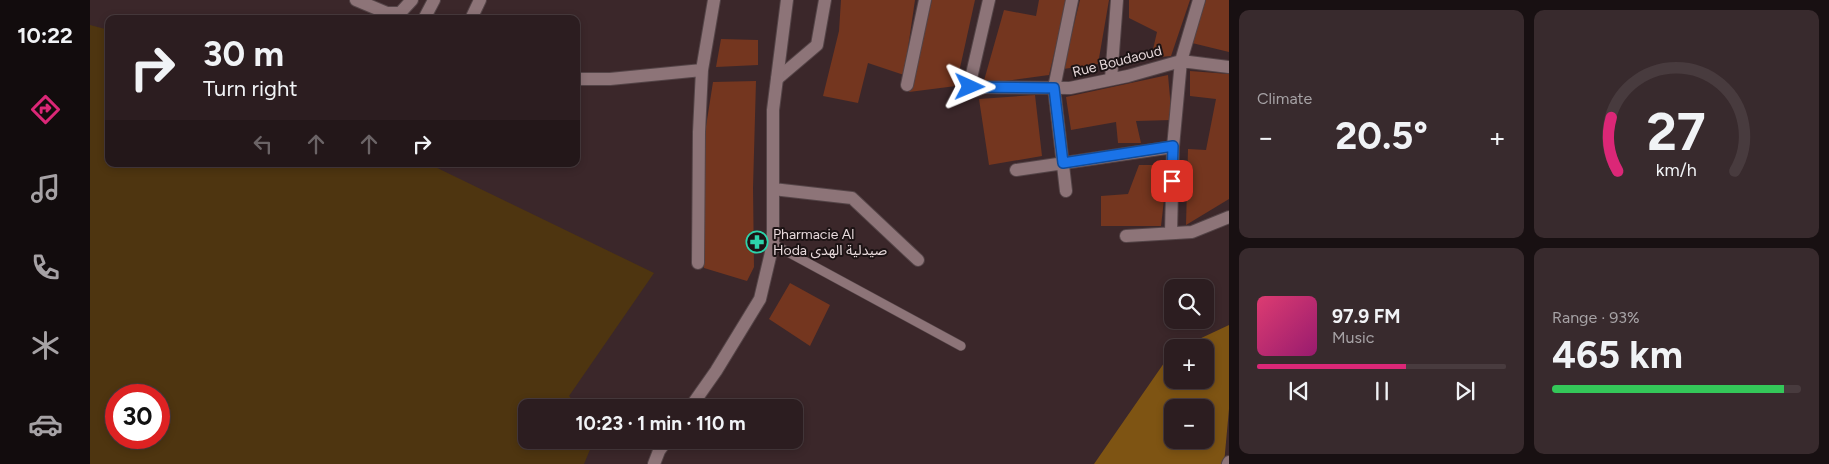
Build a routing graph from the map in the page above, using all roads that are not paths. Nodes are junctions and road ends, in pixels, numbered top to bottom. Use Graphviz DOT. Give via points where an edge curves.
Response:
graph roads {
  1 [pos="356,0"];
  2 [pos="412,0"];
  3 [pos="434,0"];
  4 [pos="480,0"];
  5 [pos="714,0"];
  6 [pos="787,0"];
  7 [pos="825,0"];
  8 [pos="925,0"];
  9 [pos="989,0"];
  10 [pos="1072,0"];
  11 [pos="1117,0"];
  12 [pos="1199,0"];
  13 [pos="426,15"];
  14 [pos="473,15"];
  15 [pos="1181,60"];
  16 [pos="1229,67"];
  17 [pos="702,70"];
  18 [pos="580,79"];
  19 [pos="777,79"];
  20 [pos="1111,80"];
  21 [pos="907,85"];
  22 [pos="1054,88"];
  23 [pos="1173,146"];
  24 [pos="1063,163"];
  25 [pos="1016,170"];
  26 [pos="773,189"];
  27 [pos="1066,191"];
  28 [pos="1229,217"];
  29 [pos="1171,233"];
  30 [pos="1126,236"];
  31 [pos="773,244"];
  32 [pos="918,260"];
  33 [pos="698,263"];
  34 [pos="961,346"];
  35 [pos="696,399"];
  36 [pos="660,449"];
  37 [pos="654,464"];
  1 -- 2 [label="street" via="387,13 400,12"];
  3 -- 13 [label="street"];
  4 -- 14 [label="street"];
  5 -- 17 [label="street"];
  6 -- 19 [label="street"];
  7 -- 19 [label="street" via="817,45"];
  8 -- 21 [label="street"];
  9 -- 22 [label="street, Rue Boudaoud" via="970,87"];
  10 -- 22 [label="street"];
  11 -- 20 [label="street"];
  12 -- 15 [label="street"];
  15 -- 16 [label="street"];
  15 -- 20 [label="street, Rue Boudaoud"];
  15 -- 23 [label="street"];
  17 -- 18 [label="street"];
  17 -- 33 [label="street"];
  19 -- 26 [label="street"];
  20 -- 22 [label="street, Rue Boudaoud"];
  22 -- 24 [label="street"];
  23 -- 24 [label="street"];
  23 -- 29 [label="street"];
  24 -- 25 [label="street"];
  24 -- 27 [label="street"];
  26 -- 31 [label="street"];
  26 -- 32 [label="street" via="852,198"];
  28 -- 29 [label="street" via="1192,232"];
  29 -- 30 [label="street"];
  31 -- 34 [label="lane"];
  31 -- 35 [label="street" via="760,299"];
  36 -- 37 [label="street"];
}
